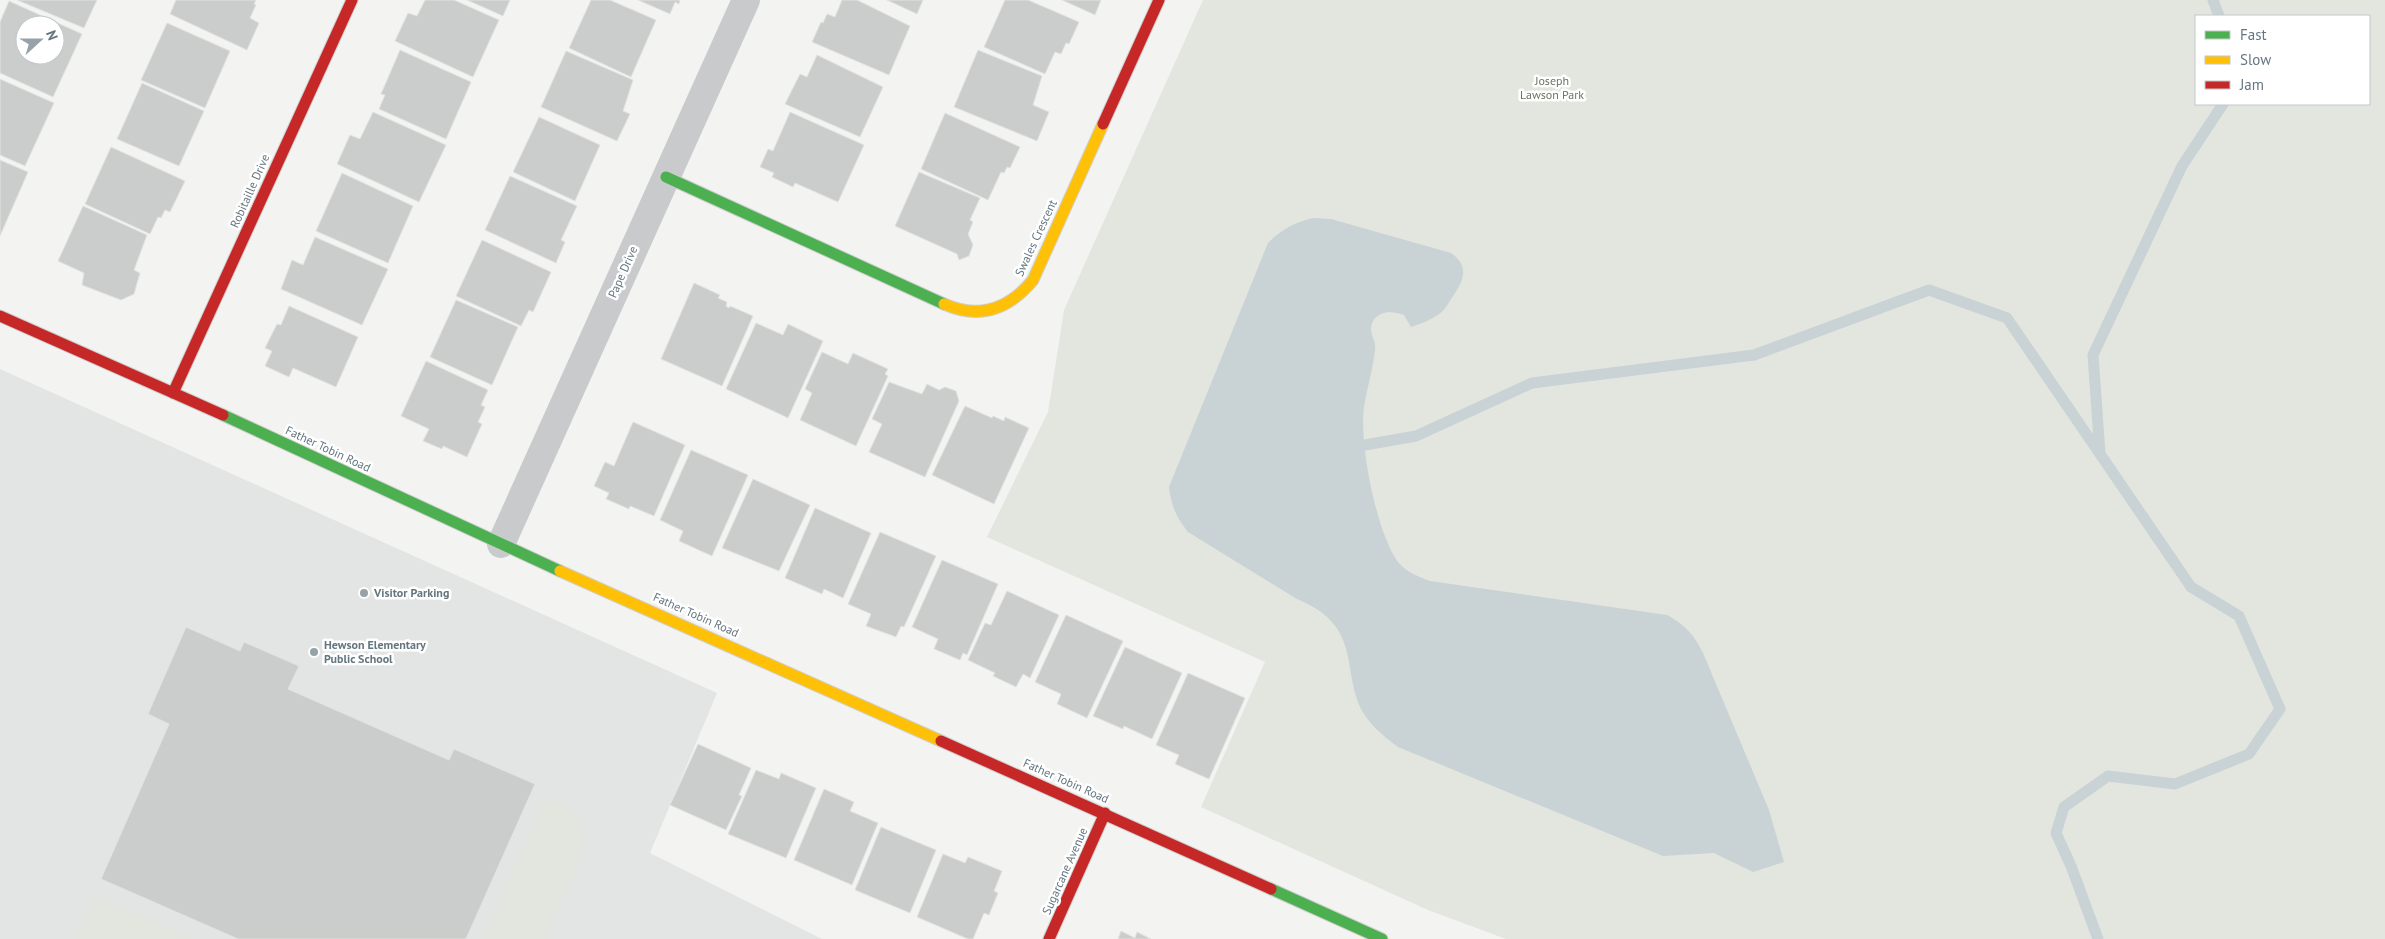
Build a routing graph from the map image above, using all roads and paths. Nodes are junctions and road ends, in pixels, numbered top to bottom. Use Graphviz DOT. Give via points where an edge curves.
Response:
graph roads {
  1 [pos="352,0"];
  2 [pos="746,0"];
  3 [pos="1159,0"];
  4 [pos="666,177"];
  5 [pos="0,316"];
  6 [pos="173,393"];
  7 [pos="501,544"];
  8 [pos="1105,813"];
  9 [pos="1049,939"];
  10 [pos="1382,939"];
  1 -- 6 [label="street, Robitaille Drive"];
  2 -- 4 [label="street, Pape Drive"];
  3 -- 4 [label="street, Swales Crescent" via="1033,280 1021,296 1007,306 985,312 958,310"];
  4 -- 7 [label="street, Pape Drive"];
  5 -- 6 [label="street, Father Tobin Road"];
  6 -- 7 [label="street, Father Tobin Road"];
  7 -- 8 [label="street, Father Tobin Road"];
  8 -- 9 [label="street, Sugarcane Avenue"];
  8 -- 10 [label="street, Father Tobin Road"];
}
